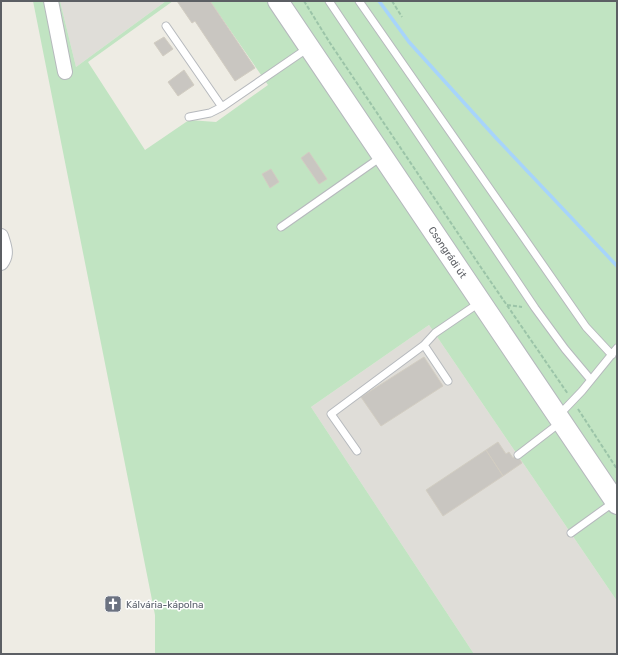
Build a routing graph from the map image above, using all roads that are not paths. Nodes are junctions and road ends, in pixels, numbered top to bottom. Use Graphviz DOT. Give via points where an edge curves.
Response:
graph roads {
  1 [pos="51,1"];
  2 [pos="278,1"];
  3 [pos="329,1"];
  4 [pos="359,1"];
  5 [pos="166,26"];
  6 [pos="310,47"];
  7 [pos="65,72"];
  8 [pos="222,106"];
  9 [pos="189,117"];
  10 [pos="383,156"];
  11 [pos="282,227"];
  12 [pos="1,236"];
  13 [pos="3,257"];
  14 [pos="481,302"];
  15 [pos="424,345"];
  16 [pos="617,348"];
  17 [pos="612,355"];
  18 [pos="591,380"];
  19 [pos="448,381"];
  20 [pos="560,419"];
  21 [pos="357,451"];
  22 [pos="518,455"];
  23 [pos="616,502"];
  24 [pos="572,533"];
  1 -- 7 [label="street"];
  2 -- 6 [label="main road, Csongrádi út"];
  3 -- 18 [label="lane" via="535,308"];
  4 -- 17 [label="lane" via="586,327"];
  5 -- 8 [label="lane"];
  6 -- 8 [label="lane"];
  6 -- 10 [label="main road, Csongrádi út"];
  8 -- 9 [label="lane" via="210,113"];
  10 -- 11 [label="lane"];
  10 -- 14 [label="main road, Csongrádi út"];
  12 -- 13 [label="street"];
  14 -- 15 [label="lane" via="435,333"];
  14 -- 20 [label="main road, Csongrádi út"];
  15 -- 19 [label="lane"];
  15 -- 21 [label="lane" via="331,414"];
  16 -- 17 [label="lane"];
  17 -- 18 [label="lane"];
  18 -- 20 [label="lane"];
  20 -- 22 [label="lane"];
  20 -- 23 [label="main road, Csongrádi út"];
  23 -- 24 [label="lane"];
}
